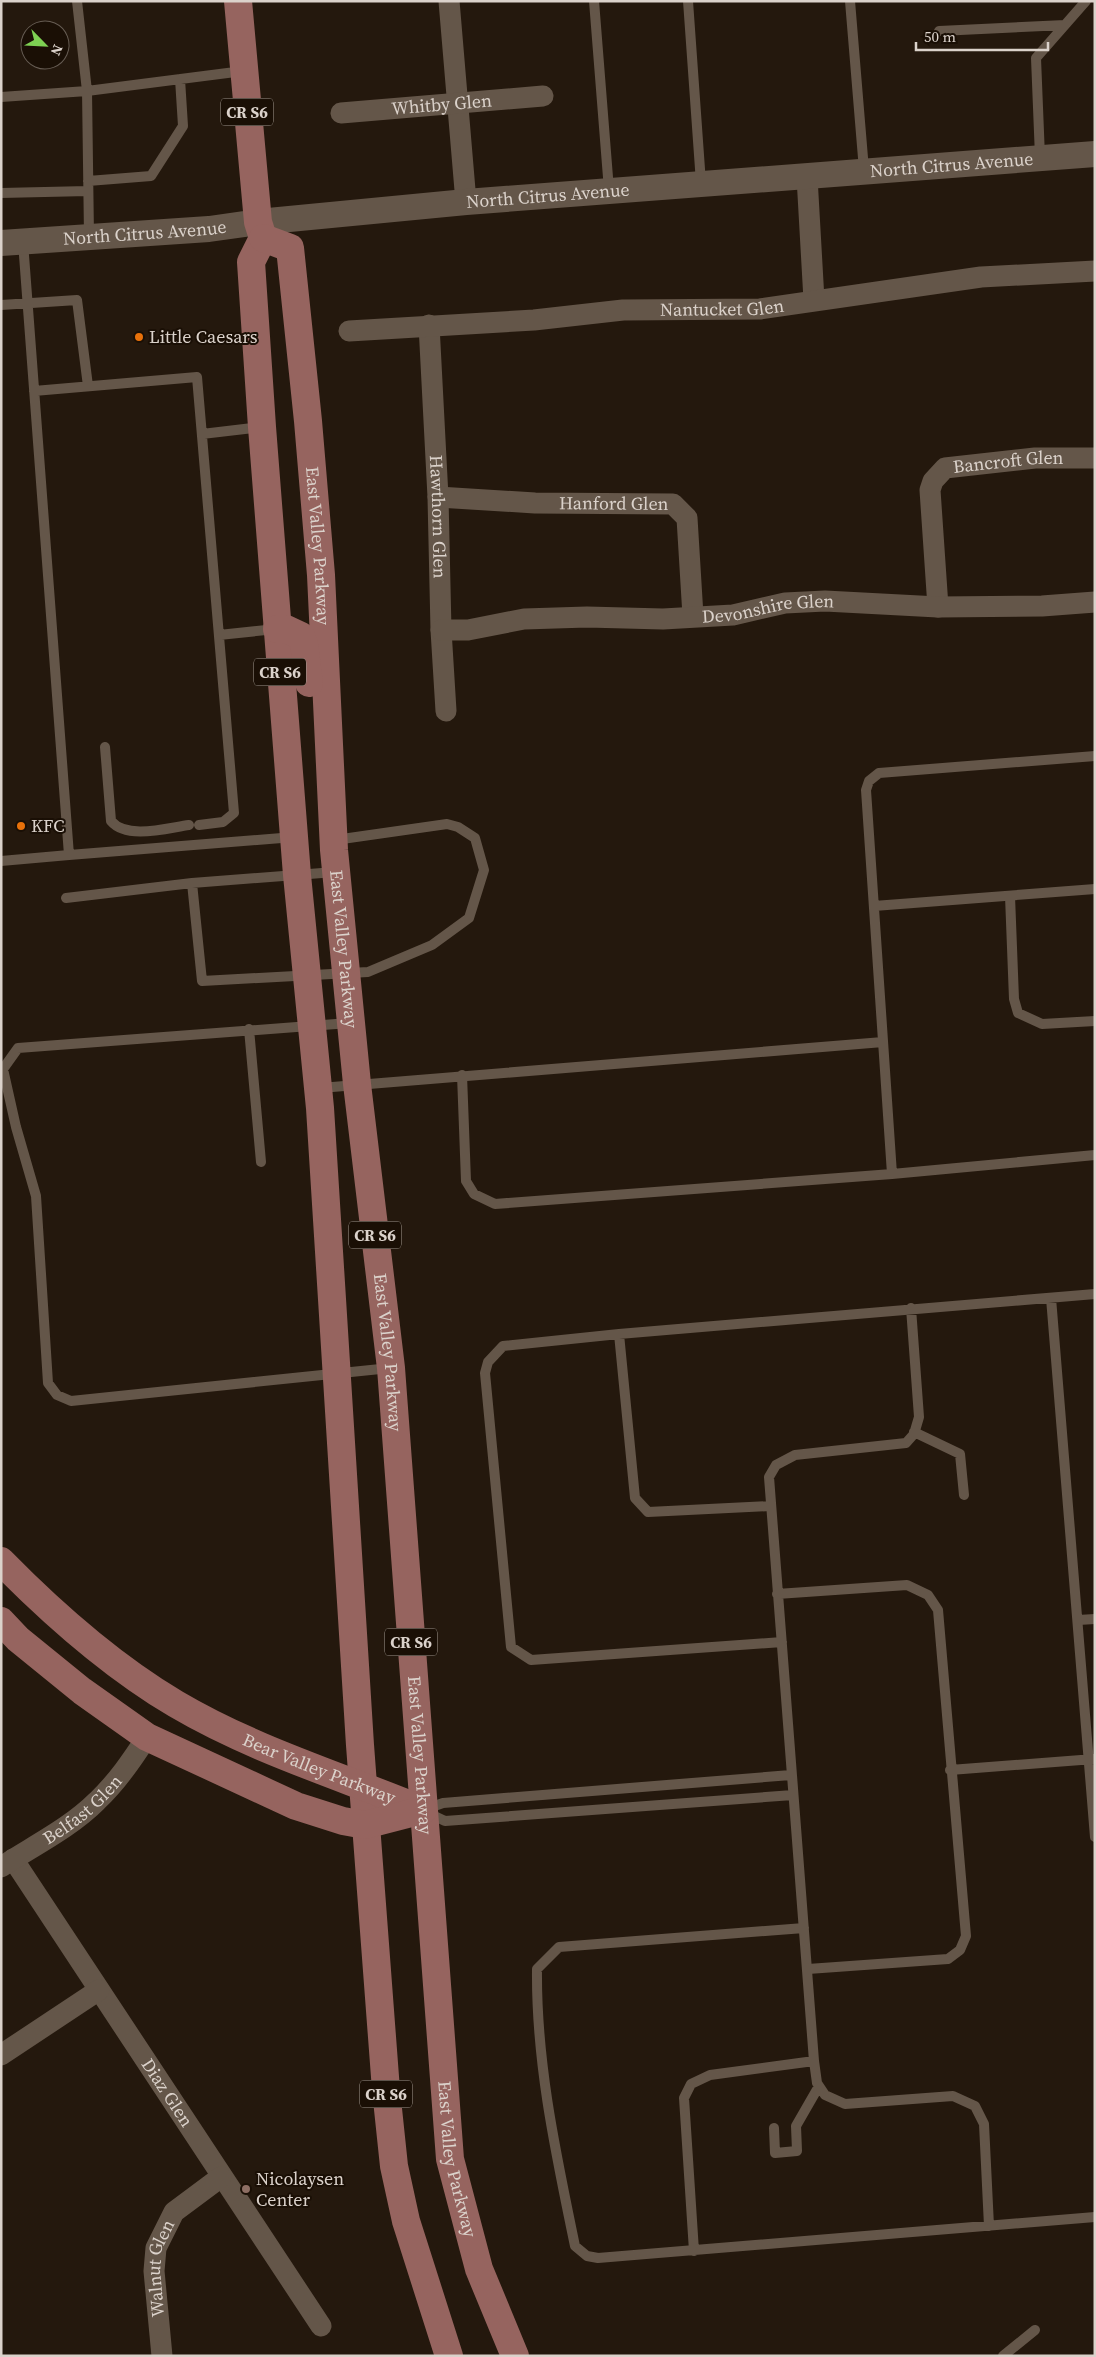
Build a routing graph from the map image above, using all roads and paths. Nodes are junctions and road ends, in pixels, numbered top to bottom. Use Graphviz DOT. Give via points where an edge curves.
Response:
graph roads {
  1 [pos="77,1"];
  2 [pos="238,1"];
  3 [pos="450,1"];
  4 [pos="594,1"];
  5 [pos="688,1"];
  6 [pos="850,1"];
  7 [pos="1086,1"];
  8 [pos="1065,25"];
  9 [pos="939,31"];
  10 [pos="243,71"];
  11 [pos="180,79"];
  12 [pos="87,91"];
  13 [pos="543,96"];
  14 [pos="1,97"];
  15 [pos="458,103"];
  16 [pos="340,113"];
  17 [pos="1095,154"];
  18 [pos="1040,158"];
  19 [pos="864,171"];
  20 [pos="807,177"];
  21 [pos="702,184"];
  22 [pos="88,186"];
  23 [pos="609,191"];
  24 [pos="1,193"];
  25 [pos="466,202"];
  26 [pos="261,230"];
  27 [pos="89,237"];
  28 [pos="12,242"];
  29 [pos="1095,271"];
  30 [pos="814,300"];
  31 [pos="27,303"];
  32 [pos="1,305"];
  33 [pos="429,325"];
  34 [pos="348,331"];
  35 [pos="88,386"];
  36 [pos="34,391"];
  37 [pos="262,427"];
  38 [pos="202,434"];
  39 [pos="1095,458"];
  40 [pos="438,496"];
  41 [pos="1095,602"];
  42 [pos="938,607"];
  43 [pos="693,616"];
  44 [pos="277,629"];
  45 [pos="441,630"];
  46 [pos="219,635"];
  47 [pos="446,711"];
  48 [pos="328,734"];
  49 [pos="106,747"];
  50 [pos="1095,756"];
  51 [pos="294,837"];
  52 [pos="335,840"];
  53 [pos="68,855"];
  54 [pos="1,861"];
  55 [pos="336,872"];
  56 [pos="297,875"];
  57 [pos="192,883"];
  58 [pos="1095,889"];
  59 [pos="1010,896"];
  60 [pos="66,898"];
  61 [pos="874,906"];
  62 [pos="347,973"];
  63 [pos="308,975"];
  64 [pos="1095,1021"];
  65 [pos="350,1023"];
  66 [pos="313,1025"];
  67 [pos="249,1029"];
  68 [pos="883,1042"];
  69 [pos="462,1075"];
  70 [pos="357,1084"];
  71 [pos="319,1088"];
  72 [pos="1095,1156"];
  73 [pos="261,1162"];
  74 [pos="892,1174"];
  75 [pos="1095,1294"];
  76 [pos="1051,1298"];
  77 [pos="911,1308"];
  78 [pos="620,1334"];
  79 [pos="391,1368"];
  80 [pos="335,1374"];
  81 [pos="914,1432"];
  82 [pos="964,1496"];
  83 [pos="770,1506"];
  84 [pos="1,1561"];
  85 [pos="778,1594"];
  86 [pos="1095,1619"];
  87 [pos="1078,1620"];
  88 [pos="1,1621"];
  89 [pos="782,1642"];
  90 [pos="147,1737"];
  91 [pos="1092,1759"];
  92 [pos="950,1770"];
  93 [pos="791,1775"];
  94 [pos="363,1785"];
  95 [pos="657,1786"];
  96 [pos="556,1794"];
  97 [pos="793,1795"];
  98 [pos="659,1804"];
  99 [pos="423,1810"];
  100 [pos="557,1812"];
  101 [pos="365,1824"];
  102 [pos="1095,1837"];
  103 [pos="7,1863"];
  104 [pos="804,1928"];
  105 [pos="808,1969"];
  106 [pos="99,1990"];
  107 [pos="1,2055"];
  108 [pos="814,2061"];
  109 [pos="819,2086"];
  110 [pos="774,2128"];
  111 [pos="221,2177"];
  112 [pos="1095,2217"];
  113 [pos="989,2226"];
  114 [pos="694,2251"];
  115 [pos="321,2326"];
  116 [pos="1035,2330"];
  117 [pos="162,2356"];
  118 [pos="449,2356"];
  119 [pos="515,2356"];
  120 [pos="1003,2356"];
  1 -- 12 [label="lane"];
  2 -- 10 [label="main road, CR S6"];
  3 -- 15 [label="street"];
  4 -- 23 [label="lane"];
  5 -- 21 [label="lane"];
  6 -- 19 [label="lane"];
  7 -- 8 [label="lane"];
  8 -- 9 [label="lane"];
  8 -- 18 [label="lane" via="1036,58"];
  10 -- 11 [label="lane"];
  10 -- 26 [label="main road, CR S6"];
  11 -- 12 [label="lane"];
  11 -- 22 [label="lane" via="182,126 151,176"];
  12 -- 14 [label="lane"];
  12 -- 22 [label="lane"];
  13 -- 15 [label="street, Whitby Glen"];
  15 -- 16 [label="street, Whitby Glen"];
  15 -- 25 [label="street"];
  17 -- 18 [label="street, North Citrus Avenue"];
  18 -- 19 [label="street, North Citrus Avenue"];
  19 -- 20 [label="street, North Citrus Avenue"];
  20 -- 21 [label="street, North Citrus Avenue"];
  20 -- 30 [label="street"];
  21 -- 23 [label="street, North Citrus Avenue"];
  22 -- 24 [label="lane"];
  22 -- 27 [label="lane"];
  23 -- 25 [label="street, North Citrus Avenue"];
  25 -- 26 [label="street, North Citrus Avenue"];
  26 -- 27 [label="street, North Citrus Avenue" via="209,229"];
  26 -- 37 [label="main road, CR S6" via="251,262"];
  26 -- 48 [label="main road, East Valley Parkway / CR S6" via="290,248 321,574"];
  27 -- 28 [label="street, North Citrus Avenue"];
  28 -- 31 [label="lane"];
  29 -- 30 [label="street, Nantucket Glen" via="981,277"];
  30 -- 33 [label="street, Nantucket Glen" via="760,309 623,310 534,320"];
  31 -- 32 [label="lane"];
  31 -- 35 [label="lane" via="76,300"];
  31 -- 36 [label="lane"];
  33 -- 34 [label="street, Nantucket Glen"];
  33 -- 40 [label="street, Hawthorn Glen"];
  35 -- 36 [label="lane"];
  35 -- 38 [label="lane" via="197,377"];
  36 -- 53 [label="lane"];
  37 -- 38 [label="lane"];
  37 -- 44 [label="main road, CR S6"];
  38 -- 46 [label="lane"];
  39 -- 42 [label="street, Bancroft Glen" via="1035,458 945,468 933,481 930,490"];
  40 -- 43 [label="street, Hanford Glen" via="535,502 673,504 686,518"];
  40 -- 45 [label="street, Hawthorn Glen"];
  41 -- 42 [label="street, Devonshire Glen"];
  42 -- 43 [label="street, Devonshire Glen" via="825,601 785,603 733,615"];
  43 -- 45 [label="street, Devonshire Glen" via="533,619 468,630"];
  44 -- 46 [label="lane"];
  44 -- 48 [label="main road" via="301,636 312,710"];
  44 -- 51 [label="main road, CR S6"];
  45 -- 47 [label="street, Hawthorn Glen"];
  46 -- 49 [label="lane" via="234,813 223,822 130,831 117,828 111,821"];
  48 -- 52 [label="main road, East Valley Parkway / CR S6"];
  50 -- 61 [label="lane" via="879,773 869,781 866,790"];
  51 -- 53 [label="lane"];
  51 -- 56 [label="main road, CR S6"];
  52 -- 55 [label="main road, East Valley Parkway / CR S6"];
  52 -- 62 [label="lane" via="448,824 475,838 484,870 469,918 432,945 368,972"];
  53 -- 54 [label="lane"];
  55 -- 56 [label="lane"];
  55 -- 62 [label="main road, East Valley Parkway / CR S6"];
  56 -- 57 [label="lane"];
  56 -- 63 [label="main road, CR S6"];
  57 -- 60 [label="lane"];
  57 -- 63 [label="lane" via="202,982"];
  58 -- 59 [label="lane"];
  59 -- 61 [label="lane"];
  59 -- 64 [label="lane" via="1014,999 1018,1013 1042,1024"];
  61 -- 68 [label="lane"];
  62 -- 63 [label="lane"];
  62 -- 65 [label="main road, East Valley Parkway / CR S6"];
  63 -- 66 [label="main road, CR S6"];
  65 -- 66 [label="lane"];
  65 -- 70 [label="main road, East Valley Parkway / CR S6"];
  66 -- 67 [label="lane"];
  66 -- 71 [label="main road, CR S6"];
  67 -- 73 [label="lane"];
  67 -- 80 [label="lane" via="18,1048 3,1069 36,1196 48,1383 57,1395 71,1401"];
  68 -- 69 [label="lane"];
  68 -- 74 [label="lane"];
  69 -- 70 [label="lane"];
  69 -- 74 [label="lane" via="466,1181 474,1194 496,1204"];
  70 -- 71 [label="lane"];
  70 -- 79 [label="main road, East Valley Parkway / CR S6"];
  71 -- 80 [label="main road, CR S6"];
  72 -- 74 [label="lane"];
  75 -- 76 [label="lane"];
  76 -- 77 [label="lane"];
  76 -- 87 [label="lane"];
  77 -- 78 [label="lane"];
  77 -- 81 [label="lane" via="919,1417"];
  78 -- 83 [label="lane" via="635,1498 648,1512"];
  78 -- 89 [label="lane" via="503,1346 488,1362 485,1373 511,1647 531,1660"];
  79 -- 80 [label="lane"];
  79 -- 99 [label="main road, East Valley Parkway / CR S6"];
  80 -- 94 [label="main road, CR S6"];
  81 -- 82 [label="lane" via="960,1454"];
  81 -- 83 [label="lane" via="906,1443 795,1455 776,1465 769,1477"];
  83 -- 85 [label="lane"];
  84 -- 94 [label="main road, Bear Valley Parkway" via="73,1630 177,1705 260,1746"];
  85 -- 89 [label="lane"];
  85 -- 92 [label="lane" via="907,1585 928,1595 938,1610"];
  86 -- 87 [label="lane"];
  87 -- 91 [label="lane"];
  88 -- 90 [label="main road, Bear Valley Parkway" via="18,1639 82,1691"];
  89 -- 93 [label="lane"];
  90 -- 101 [label="main road, Bear Valley Parkway" via="296,1806 343,1821"];
  90 -- 103 [label="street, Belfast Glen" via="123,1773 97,1802"];
  91 -- 92 [label="lane"];
  91 -- 102 [label="lane"];
  92 -- 105 [label="lane" via="966,1936 960,1950 948,1959"];
  93 -- 95 [label="lane"];
  93 -- 97 [label="lane"];
  94 -- 99 [label="main road, Bear Valley Parkway"];
  94 -- 101 [label="main road, CR S6"];
  95 -- 96 [label="lane"];
  95 -- 98 [label="lane"];
  96 -- 99 [label="lane" via="443,1803"];
  96 -- 100 [label="lane"];
  97 -- 98 [label="lane"];
  97 -- 104 [label="lane"];
  98 -- 100 [label="lane"];
  99 -- 100 [label="lane" via="445,1821"];
  99 -- 101 [label="main road, Bear Valley Parkway"];
  99 -- 119 [label="main road, East Valley Parkway / CR S6" via="450,2159 479,2269"];
  101 -- 118 [label="main road, CR S6" via="394,2166 406,2221"];
  103 -- 106 [label="street, Diaz Glen"];
  104 -- 105 [label="lane"];
  104 -- 114 [label="lane" via="559,1947 537,1969 536,2014 546,2103 575,2246 587,2256 598,2258"];
  105 -- 108 [label="lane"];
  106 -- 107 [label="street"];
  106 -- 111 [label="street, Diaz Glen"];
  108 -- 109 [label="lane"];
  108 -- 114 [label="lane" via="710,2074 690,2084 684,2098"];
  109 -- 110 [label="lane" via="796,2126 797,2151 775,2153"];
  109 -- 113 [label="lane" via="825,2095 845,2104 953,2096 975,2106 984,2124"];
  111 -- 115 [label="street, Diaz Glen"];
  111 -- 117 [label="street, Walnut Glen" via="174,2212 156,2248 154,2271"];
  112 -- 113 [label="lane"];
  113 -- 114 [label="lane"];
  116 -- 120 [label="lane"];
}
